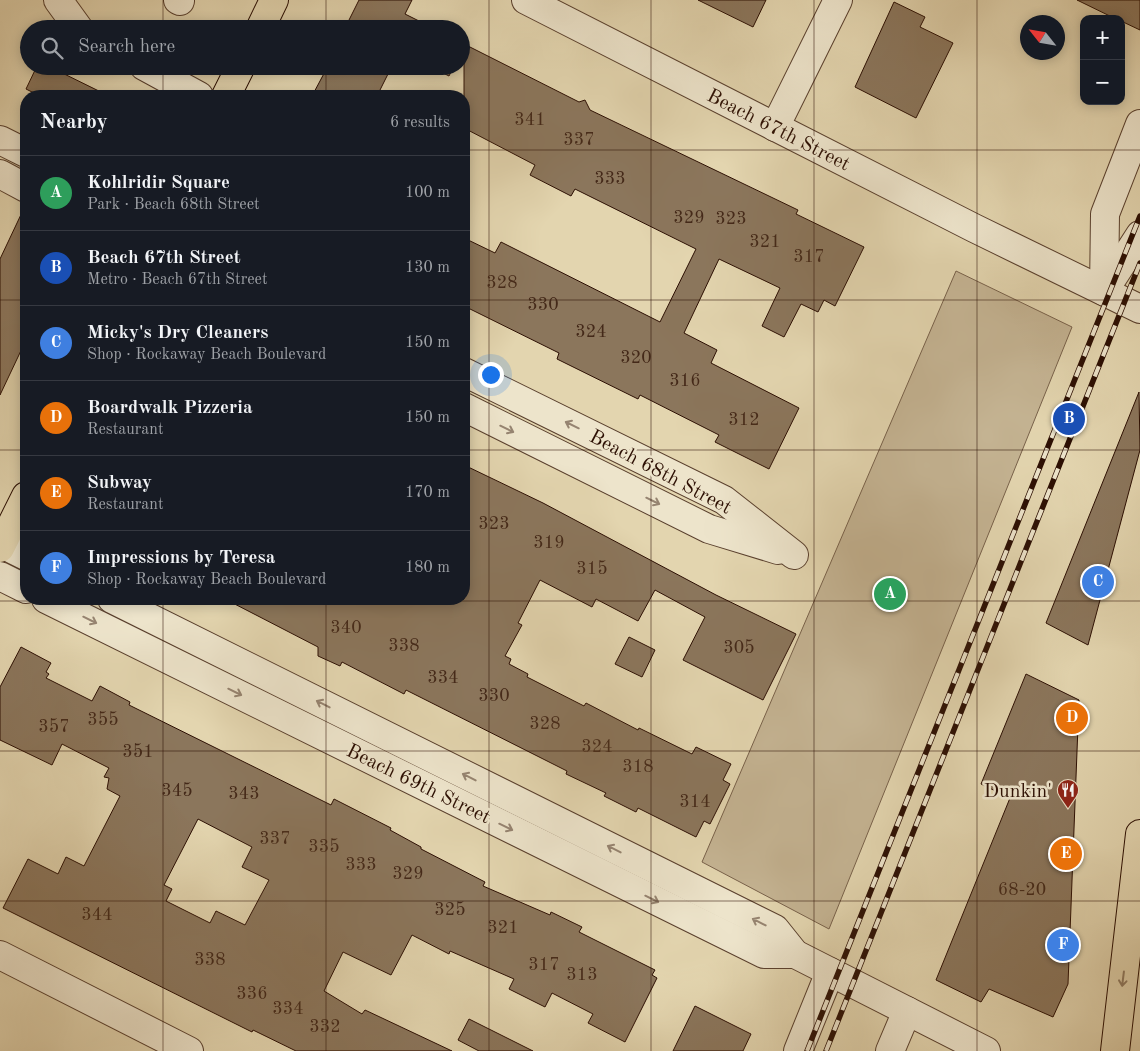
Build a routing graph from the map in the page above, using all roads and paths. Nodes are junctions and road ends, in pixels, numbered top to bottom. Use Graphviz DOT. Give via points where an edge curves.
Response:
graph roads {
  1 [pos="58,0"];
  2 [pos="274,0"];
  3 [pos="526,0"];
  4 [pos="838,0"];
  5 [pos="72,20"];
  6 [pos="264,20"];
  7 [pos="160,75"];
  8 [pos="236,75"];
  9 [pos="188,90"];
  10 [pos="229,90"];
  11 [pos="1140,124"];
  12 [pos="775,127"];
  13 [pos="0,140"];
  14 [pos="20,150"];
  15 [pos="0,174"];
  16 [pos="20,185"];
  17 [pos="1140,235"];
  18 [pos="1104,290"];
  19 [pos="1140,309"];
  20 [pos="470,375"];
  21 [pos="470,410"];
  22 [pos="20,508"];
  23 [pos="1,545"];
  24 [pos="20,553"];
  25 [pos="0,576"];
  26 [pos="20,586"];
  27 [pos="58,605"];
  28 [pos="124,605"];
  29 [pos="1140,834"];
  30 [pos="795,954"];
  31 [pos="0,956"];
  32 [pos="830,972"];
  33 [pos="907,1011"];
  34 [pos="189,1051"];
  35 [pos="798,1051"];
  36 [pos="890,1051"];
  37 [pos="986,1051"];
  38 [pos="1115,1051"];
  1 -- 5 [label="street"];
  2 -- 6 [label="main road"];
  3 -- 12 [label="street, Beach 67th Street"];
  4 -- 12 [label="street"];
  7 -- 9 [label="street"];
  8 -- 10 [label="main road"];
  11 -- 18 [label="street" via="1105,214"];
  12 -- 18 [label="street, Beach 67th Street"];
  13 -- 14 [label="street"];
  15 -- 16 [label="street"];
  17 -- 18 [label="street"];
  18 -- 19 [label="street, Beach 67th Street"];
  21 -- 20 [label="street, Beach 68th Street, one-way" via="709,529 794,555 724,500"];
  22 -- 23 [label="main road"];
  23 -- 24 [label="street"];
  25 -- 26 [label="street"];
  27 -- 30 [label="street, Beach 69th Street, one-way" via="764,954"];
  30 -- 28 [label="street, Beach 69th Street, one-way" via="775,929"];
  29 -- 38 [label="main road, one-way"];
  30 -- 32 [label="street, Beach 69th Street"];
  31 -- 34 [label="street"];
  32 -- 33 [label="street, Beach 69th Street"];
  32 -- 35 [label="street"];
  33 -- 36 [label="street"];
  33 -- 37 [label="street, Beach 69th Street"];
}
